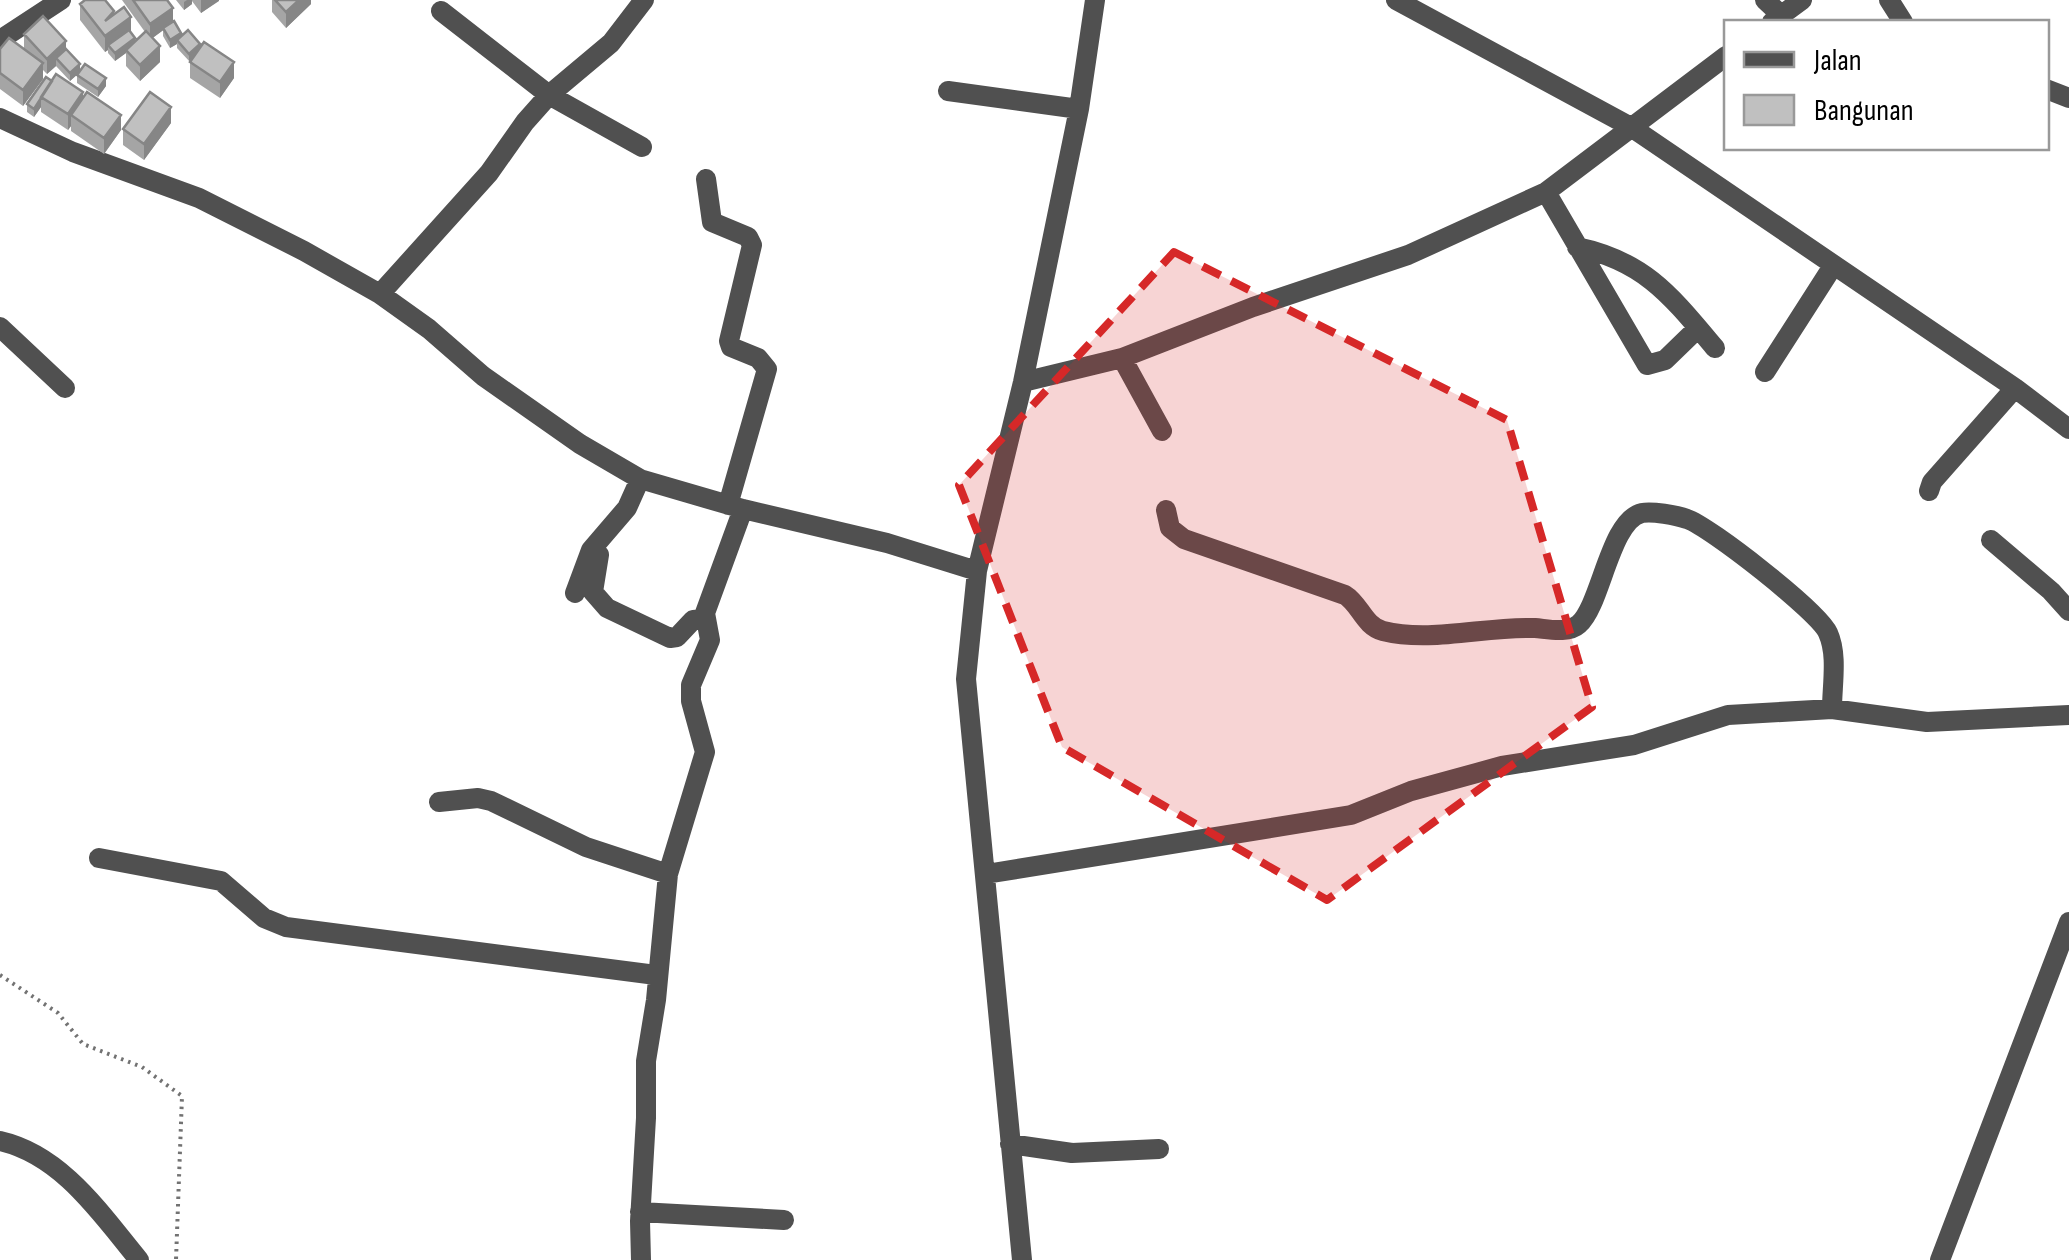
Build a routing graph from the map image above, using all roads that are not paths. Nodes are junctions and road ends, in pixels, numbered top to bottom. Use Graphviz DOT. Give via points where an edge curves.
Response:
graph roads {
  1 [pos="61,0"];
  2 [pos="644,0"];
  3 [pos="1096,0"];
  4 [pos="1396,0"];
  5 [pos="1764,0"];
  6 [pos="1802,0"];
  7 [pos="441,11"];
  8 [pos="1777,19"];
  9 [pos="1,38"];
  10 [pos="1724,57"];
  11 [pos="948,92"];
  12 [pos="549,95"];
  13 [pos="1079,108"];
  14 [pos="0,118"];
  15 [pos="1631,127"];
  16 [pos="642,147"];
  17 [pos="706,180"];
  18 [pos="1546,192"];
  19 [pos="1577,247"];
  20 [pos="1833,266"];
  21 [pos="380,294"];
  22 [pos="0,327"];
  23 [pos="1698,328"];
  24 [pos="1715,348"];
  25 [pos="1122,358"];
  26 [pos="1765,372"];
  27 [pos="1023,382"];
  28 [pos="64,388"];
  29 [pos="2014,388"];
  30 [pos="2069,429"];
  31 [pos="1162,431"];
  32 [pos="640,479"];
  33 [pos="1928,491"];
  34 [pos="736,507"];
  35 [pos="1166,510"];
  36 [pos="1991,540"];
  37 [pos="591,550"];
  38 [pos="977,571"];
  39 [pos="576,593"];
  40 [pos="2069,611"];
  41 [pos="705,619"];
  42 [pos="1832,709"];
  43 [pos="2069,715"];
  44 [pos="440,802"];
  45 [pos="99,858"];
  46 [pos="668,874"];
  47 [pos="986,874"];
  48 [pos="2069,922"];
  49 [pos="656,975"];
  50 [pos="0,1141"];
  51 [pos="1010,1144"];
  52 [pos="1159,1150"];
  53 [pos="640,1212"];
  54 [pos="784,1220"];
  55 [pos="139,1260"];
  56 [pos="642,1260"];
  57 [pos="1022,1260"];
  58 [pos="1940,1260"];
  1 -- 9 [label="street"];
  2 -- 12 [label="street" via="611,43"];
  3 -- 13 [label="street"];
  4 -- 15 [label="street"];
  5 -- 8 [label="street"];
  6 -- 8 [label="street"];
  7 -- 12 [label="street"];
  10 -- 15 [label="street"];
  11 -- 13 [label="street"];
  12 -- 16 [label="street"];
  12 -- 21 [label="street"];
  13 -- 27 [label="street"];
  14 -- 21 [label="street" via="199,198"];
  15 -- 18 [label="street"];
  15 -- 20 [label="street"];
  17 -- 34 [label="street" via="712,222 752,245 729,341 767,369"];
  18 -- 19 [label="street"];
  18 -- 25 [label="street" via="1408,255"];
  19 -- 23 [label="street" via="1636,267"];
  19 -- 23 [label="street" via="1647,366 1665,360"];
  20 -- 26 [label="street"];
  20 -- 29 [label="street"];
  21 -- 32 [label="street" via="500,388"];
  22 -- 28 [label="street"];
  23 -- 24 [label="street"];
  25 -- 27 [label="street"];
  25 -- 31 [label="street"];
  27 -- 38 [label="street"];
  29 -- 30 [label="street"];
  29 -- 33 [label="street"];
  32 -- 34 [label="street"];
  32 -- 37 [label="street" via="627,508"];
  34 -- 38 [label="street"];
  34 -- 41 [label="street"];
  35 -- 42 [label="street" via="1170,528 1184,539 1345,595 1382,631 1430,634 1566,630 1588,610 1630,520 1644,512 1688,519 1818,618 1833,652"];
  36 -- 40 [label="street"];
  37 -- 39 [label="street"];
  37 -- 41 [label="street" via="599,556 593,592 607,608 670,638"];
  38 -- 47 [label="street" via="966,679"];
  41 -- 46 [label="street" via="710,640 691,685 705,752"];
  42 -- 43 [label="street" via="1927,722"];
  42 -- 47 [label="street" via="1728,715 1634,745 1502,766 1351,815"];
  44 -- 46 [label="street" via="491,801 586,848"];
  45 -- 49 [label="street" via="221,881 264,918 286,927"];
  46 -- 49 [label="street"];
  47 -- 51 [label="street"];
  48 -- 58 [label="street"];
  49 -- 53 [label="street"];
  50 -- 55 [label="street" via="52,1166 82,1191"];
  51 -- 52 [label="street" via="1072,1153"];
  51 -- 57 [label="street"];
  53 -- 54 [label="street"];
  53 -- 56 [label="street"];
}
